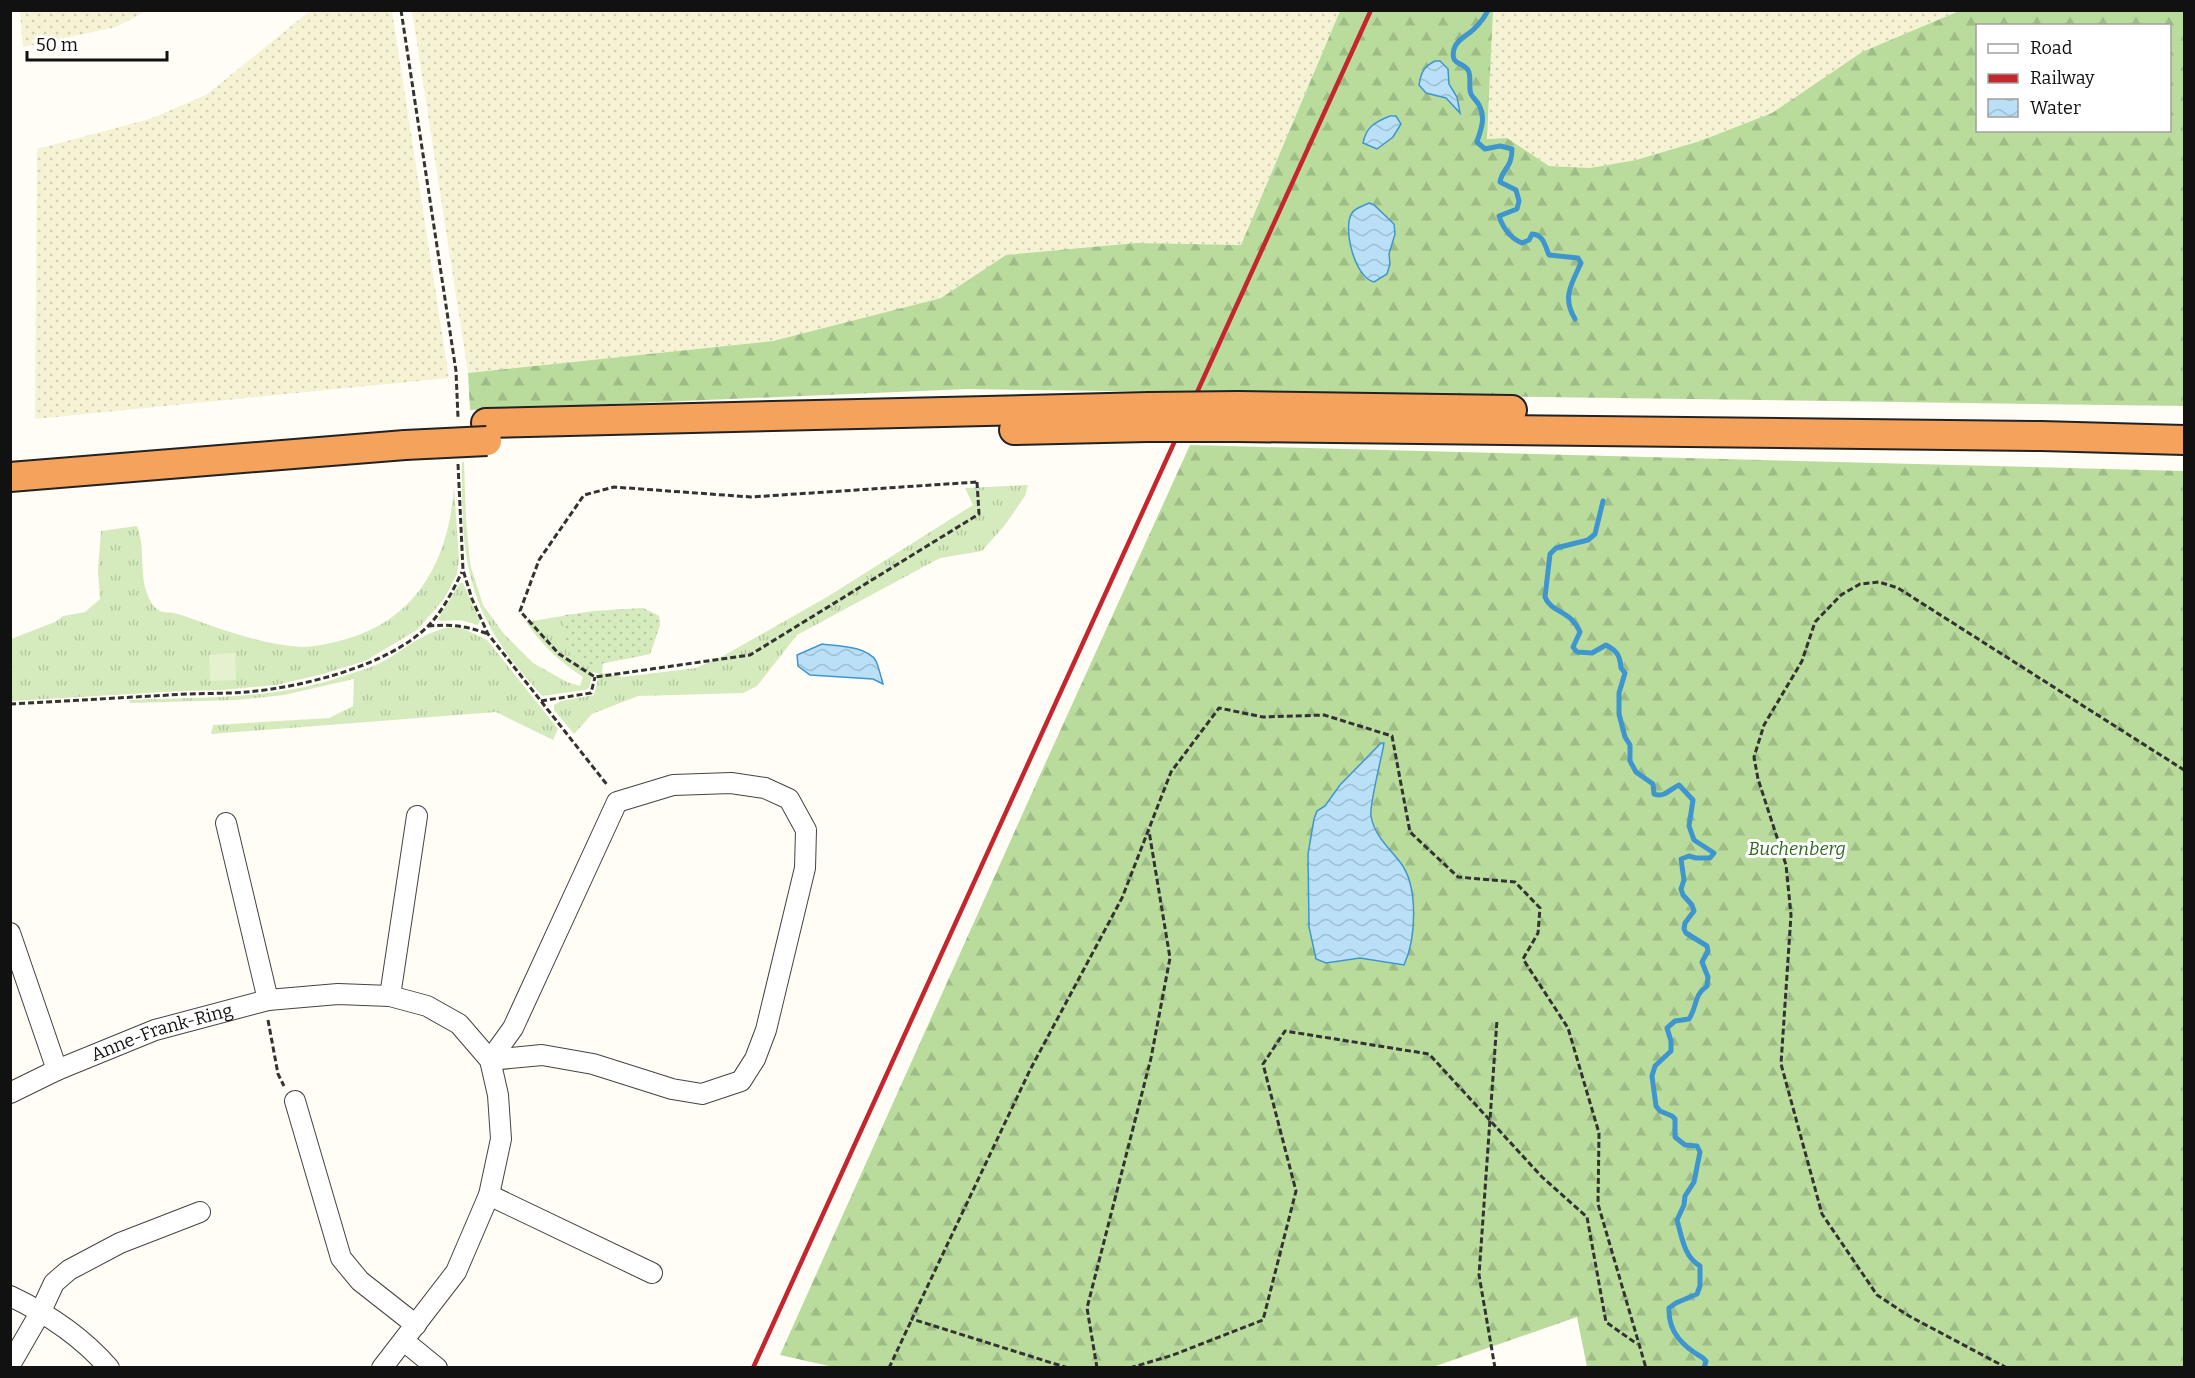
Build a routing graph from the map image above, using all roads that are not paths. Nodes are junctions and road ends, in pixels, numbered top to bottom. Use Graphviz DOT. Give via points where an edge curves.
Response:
graph roads {
  1 [pos="1238,417"];
  2 [pos="2184,422"];
  3 [pos="404,436"];
  4 [pos="2184,441"];
  5 [pos="10,459"];
  6 [pos="10,477"];
  7 [pos="417,816"];
  8 [pos="226,823"];
  9 [pos="10,933"];
  10 [pos="390,996"];
  11 [pos="268,1000"];
  12 [pos="490,1060"];
  13 [pos="57,1070"];
  14 [pos="10,1093"];
  15 [pos="295,1101"];
  16 [pos="489,1195"];
  17 [pos="200,1212"];
  18 [pos="652,1273"];
  19 [pos="10,1296"];
  20 [pos="40,1312"];
  21 [pos="410,1333"];
  22 [pos="10,1365"];
  23 [pos="109,1368"];
  24 [pos="382,1368"];
  25 [pos="437,1368"];
  1 -- 2 [label="highway" via="2029,418"];
  1 -- 3 [label="highway, bridge"];
  1 -- 4 [label="highway"];
  3 -- 5 [label="highway"];
  3 -- 6 [label="highway"];
  7 -- 10 [label="street"];
  8 -- 11 [label="street"];
  9 -- 13 [label="street"];
  10 -- 11 [label="street, Anne-Frank-Ring" via="338,994"];
  10 -- 12 [label="street, Anne-Frank-Ring" via="427,1006 459,1024"];
  11 -- 13 [label="street, Anne-Frank-Ring" via="155,1030"];
  12 -- 12 [label="street" via="542,1054 702,1094 741,1081 766,1030 805,868 806,830 789,799 765,788 731,783 673,785 617,802 513,1028"];
  12 -- 16 [label="street, Anne-Frank-Ring" via="498,1095 501,1139"];
  13 -- 14 [label="street, Anne-Frank-Ring"];
  15 -- 21 [label="street" via="341,1258"];
  16 -- 18 [label="street"];
  16 -- 21 [label="street, Anne-Frank-Ring" via="456,1272"];
  17 -- 20 [label="street" via="120,1243 69,1270 54,1282"];
  19 -- 20 [label="street"];
  20 -- 22 [label="street"];
  20 -- 23 [label="street" via="72,1334"];
  21 -- 24 [label="street, Anne-Frank-Ring"];
  21 -- 25 [label="street"];
}
